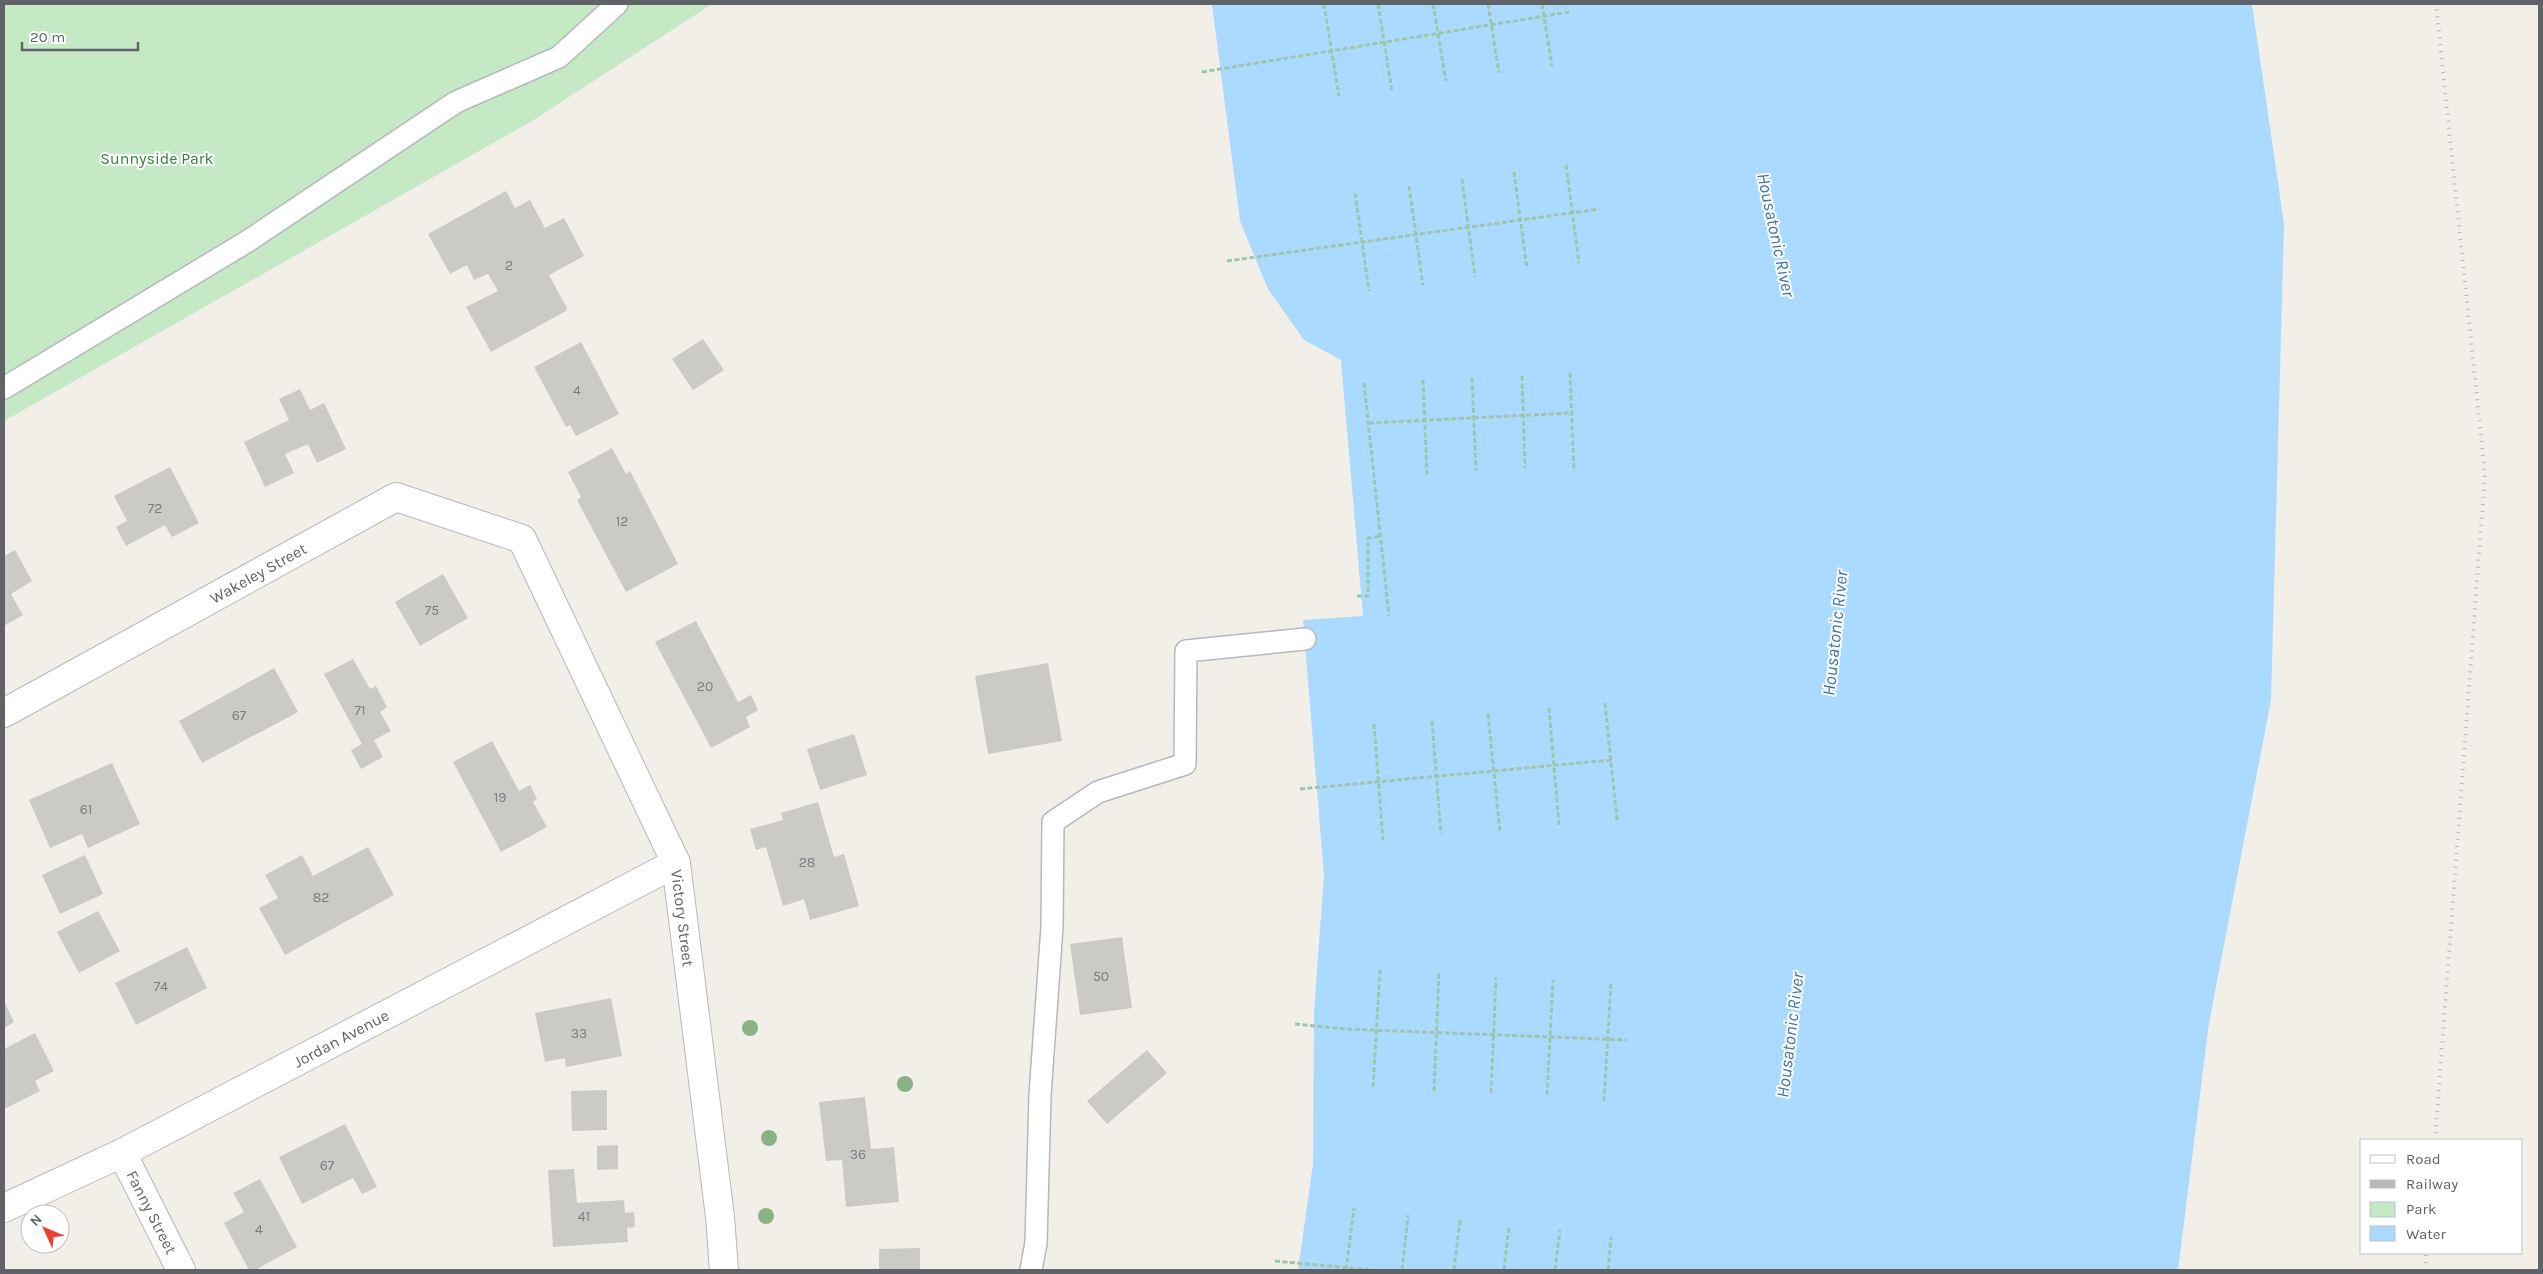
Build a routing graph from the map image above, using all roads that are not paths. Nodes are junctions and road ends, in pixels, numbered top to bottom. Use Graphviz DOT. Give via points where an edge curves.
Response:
graph roads {
  1 [pos="617,4"];
  2 [pos="4,388"];
  3 [pos="522,539"];
  4 [pos="1305,639"];
  5 [pos="4,713"];
  6 [pos="676,863"];
  7 [pos="122,1153"];
  8 [pos="4,1208"];
  9 [pos="182,1270"];
  10 [pos="724,1270"];
  11 [pos="1031,1270"];
  1 -- 2 [label="lane" via="559,57 456,102 248,241"];
  3 -- 5 [label="street, Wakeley Street" via="396,497"];
  3 -- 6 [label="street, Victory Street"];
  4 -- 11 [label="lane" via="1186,651 1185,764 1098,792 1053,822 1052,927 1040,1095 1036,1243"];
  6 -- 7 [label="street, Jordan Avenue"];
  6 -- 10 [label="street, Victory Street"];
  7 -- 8 [label="street, Jordan Avenue"];
  7 -- 9 [label="street, Fanny Street"];
}
